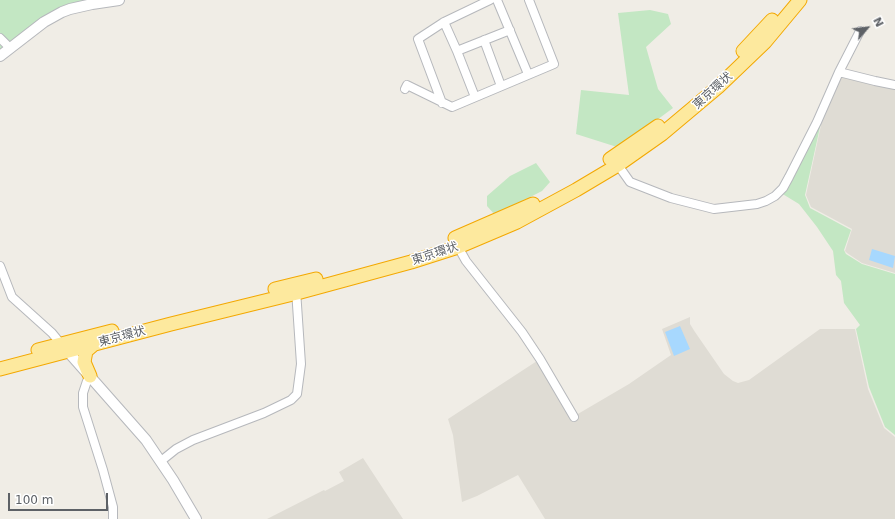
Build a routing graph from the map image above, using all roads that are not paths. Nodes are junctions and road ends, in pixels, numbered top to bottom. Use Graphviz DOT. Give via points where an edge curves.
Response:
graph roads {
  1 [pos="119,0"];
  2 [pos="490,0"];
  3 [pos="497,0"];
  4 [pos="529,0"];
  5 [pos="789,0"];
  6 [pos="800,0"];
  7 [pos="94,2"];
  8 [pos="444,22"];
  9 [pos="510,30"];
  10 [pos="860,31"];
  11 [pos="0,38"];
  12 [pos="484,40"];
  13 [pos="10,48"];
  14 [pos="457,51"];
  15 [pos="0,56"];
  16 [pos="839,72"];
  17 [pos="528,74"];
  18 [pos="895,85"];
  19 [pos="501,86"];
  20 [pos="404,89"];
  21 [pos="475,97"];
  22 [pos="442,103"];
  23 [pos="618,165"];
  24 [pos="456,243"];
  25 [pos="0,266"];
  26 [pos="296,288"];
  27 [pos="93,345"];
  28 [pos="64,348"];
  29 [pos="0,360"];
  30 [pos="0,369"];
  31 [pos="90,376"];
  32 [pos="574,417"];
  33 [pos="161,461"];
  34 [pos="113,519"];
  35 [pos="196,519"];
  1 -- 7 [label="street"];
  2 -- 8 [label="street"];
  3 -- 9 [label="street"];
  4 -- 17 [label="street" via="554,64"];
  5 -- 24 [label="highway, 東京環状" via="742,53 693,98 654,129 612,159 566,186"];
  6 -- 23 [label="highway, 東京環状" via="764,42 718,87 662,134"];
  7 -- 13 [label="street" via="62,12 44,22"];
  8 -- 14 [label="street"];
  8 -- 22 [label="street" via="418,39"];
  9 -- 12 [label="street"];
  9 -- 17 [label="street"];
  10 -- 16 [label="street"];
  11 -- 13 [label="street"];
  12 -- 14 [label="street"];
  12 -- 19 [label="street"];
  13 -- 15 [label="street"];
  14 -- 21 [label="street"];
  16 -- 18 [label="street"];
  16 -- 23 [label="street" via="789,177 775,196 766,201 714,209 671,198 630,182"];
  17 -- 19 [label="street"];
  19 -- 21 [label="street"];
  20 -- 22 [label="street" via="407,85"];
  21 -- 22 [label="street" via="452,107"];
  23 -- 24 [label="highway, 東京環状" via="498,231"];
  24 -- 26 [label="highway, 東京環状" via="407,254"];
  24 -- 32 [label="street" via="466,261 522,332"];
  25 -- 28 [label="street" via="12,297"];
  26 -- 27 [label="highway, 東京環状"];
  26 -- 28 [label="highway, 東京環状"];
  26 -- 33 [label="street" via="301,364 297,394 291,400 264,413 193,440"];
  27 -- 28 [label="highway, 東京環状"];
  27 -- 31 [label="highway" via="86,351 84,362"];
  28 -- 29 [label="highway, 東京環状"];
  28 -- 30 [label="highway, 東京環状"];
  28 -- 31 [label="street"];
  31 -- 33 [label="street"];
  31 -- 34 [label="street" via="83,393 83,407 104,470 113,507"];
  33 -- 35 [label="street"];
}
